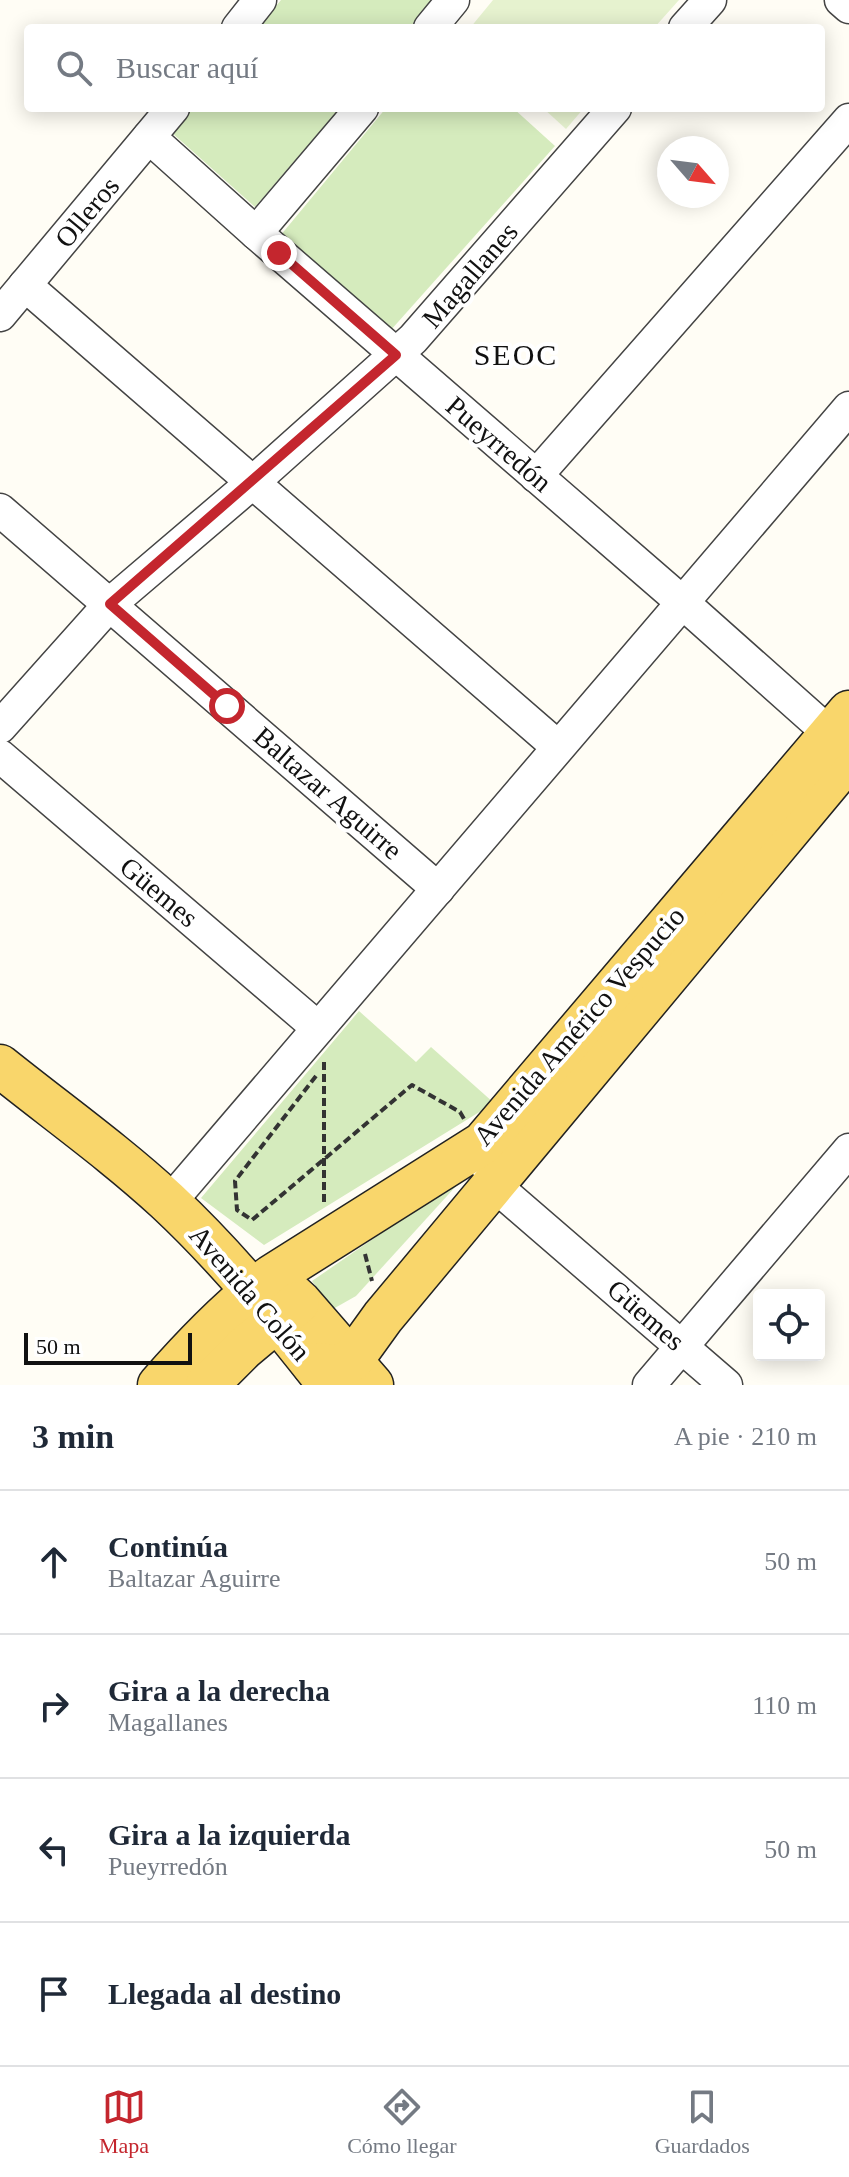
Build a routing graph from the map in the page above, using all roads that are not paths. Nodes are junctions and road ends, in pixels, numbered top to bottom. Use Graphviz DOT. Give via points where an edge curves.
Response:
graph roads {
  1 [pos="260,0"];
  2 [pos="453,0"];
  3 [pos="710,0"];
  4 [pos="841,0"];
  5 [pos="849,7"];
  6 [pos="241,24"];
  7 [pos="433,24"];
  8 [pos="689,24"];
  9 [pos="170,112"];
  10 [pos="359,112"];
  11 [pos="612,112"];
  12 [pos="849,120"];
  13 [pos="149,137"];
  14 [pos="256,233"];
  15 [pos="25,285"];
  16 [pos="0,315"];
  17 [pos="396,355"];
  18 [pos="849,408"];
  19 [pos="536,476"];
  20 [pos="252,483"];
  21 [pos="0,510"];
  22 [pos="682,602"];
  23 [pos="110,604"];
  24 [pos="0,727"];
  25 [pos="844,739"];
  26 [pos="558,747"];
  27 [pos="0,756"];
  28 [pos="438,889"];
  29 [pos="318,1028"];
  30 [pos="0,1066"];
  31 [pos="472,1150"];
  32 [pos="849,1150"];
  33 [pos="493,1184"];
  34 [pos="169,1203"];
  35 [pos="275,1297"];
  36 [pos="683,1347"];
  37 [pos="342,1374"];
  38 [pos="159,1385"];
  39 [pos="207,1385"];
  40 [pos="649,1385"];
  41 [pos="726,1385"];
  1 -- 6 [label="street"];
  2 -- 7 [label="street"];
  3 -- 8 [label="street"];
  4 -- 5 [label="street"];
  9 -- 13 [label="street, Olleros"];
  10 -- 14 [label="street"];
  11 -- 17 [label="street, Magallanes"];
  12 -- 19 [label="street"];
  13 -- 14 [label="street, Pueyrredón"];
  13 -- 15 [label="street, Olleros"];
  14 -- 17 [label="street, Pueyrredón"];
  15 -- 16 [label="street, Olleros"];
  15 -- 20 [label="street"];
  17 -- 19 [label="street, Pueyrredón"];
  17 -- 20 [label="street, Magallanes"];
  18 -- 22 [label="street"];
  19 -- 22 [label="street, Pueyrredón"];
  20 -- 23 [label="street, Magallanes"];
  20 -- 26 [label="street"];
  21 -- 23 [label="street, Baltazar Aguirre"];
  22 -- 25 [label="street, Pueyrredón"];
  22 -- 26 [label="street"];
  23 -- 24 [label="street, Magallanes"];
  23 -- 28 [label="street, Baltazar Aguirre"];
  25 -- 31 [label="main road, Avenida Américo Vespucio"];
  25 -- 33 [label="main road, Avenida Américo Vespucio"];
  26 -- 28 [label="street"];
  27 -- 29 [label="street, Güemes"];
  28 -- 29 [label="street"];
  29 -- 34 [label="street"];
  30 -- 34 [label="main road, Avenida Colón"];
  31 -- 33 [label="street, Güemes" via="485,1162"];
  31 -- 35 [label="main road, Avenida Américo Vespucio" via="342,1231"];
  32 -- 36 [label="street"];
  33 -- 36 [label="street, Güemes"];
  33 -- 37 [label="main road, Avenida Américo Vespucio"];
  34 -- 35 [label="main road, Avenida Colón" via="241,1249"];
  35 -- 37 [label="main road, Avenida Colón"];
  35 -- 38 [label="main road, Avenida Américo Vespucio" via="188,1352"];
  35 -- 39 [label="main road, Avenida Américo Vespucio" via="243,1349"];
  36 -- 40 [label="street"];
  36 -- 41 [label="street, Güemes"];
}
